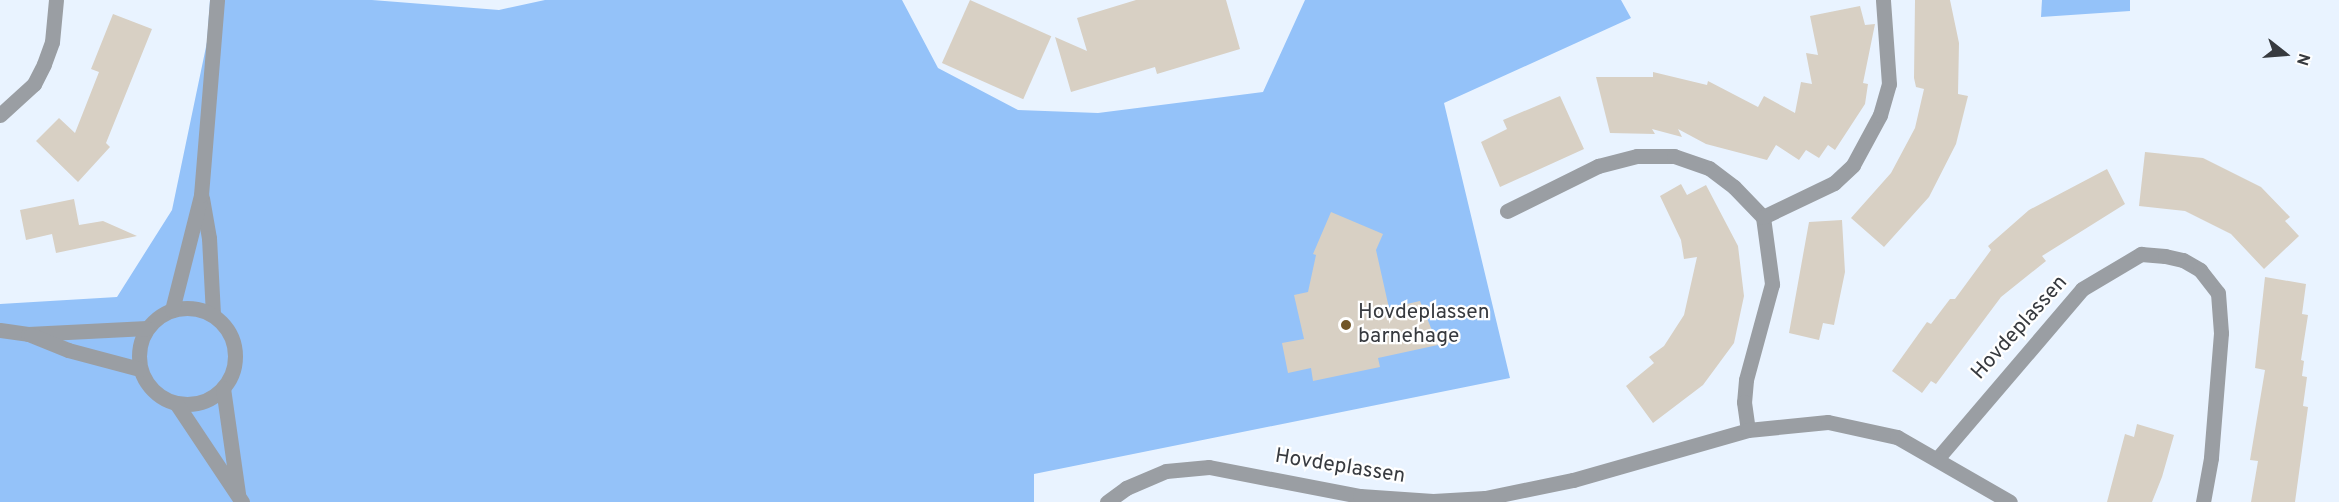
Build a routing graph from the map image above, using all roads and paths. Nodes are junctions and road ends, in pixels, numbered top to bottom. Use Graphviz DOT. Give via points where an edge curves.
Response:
graph roads {
  1 [pos="56,0"];
  2 [pos="218,0"];
  3 [pos="1883,0"];
  4 [pos="0,115"];
  5 [pos="201,195"];
  6 [pos="1506,211"];
  7 [pos="1763,217"];
  8 [pos="172,310"];
  9 [pos="213,315"];
  10 [pos="147,328"];
  11 [pos="0,330"];
  12 [pos="28,334"];
  13 [pos="140,369"];
  14 [pos="223,388"];
  15 [pos="176,403"];
  16 [pos="1748,430"];
  17 [pos="1937,459"];
  18 [pos="240,498"];
  19 [pos="1107,502"];
  20 [pos="2010,502"];
  21 [pos="2203,502"];
  1 -- 4 [label="street" via="44,64 34,84"];
  2 -- 5 [label="street"];
  3 -- 7 [label="street" via="1889,84 1880,115 1853,165 1834,183"];
  5 -- 8 [label="street"];
  5 -- 9 [label="street" via="209,238"];
  6 -- 7 [label="street" via="1599,166 1637,156 1674,156 1709,168"];
  7 -- 16 [label="street" via="1772,284 1746,380"];
  8 -- 9 [label="street" via="186,308"];
  8 -- 10 [label="street"];
  9 -- 14 [label="street" via="225,327 233,349 231,374"];
  10 -- 12 [label="street"];
  10 -- 13 [label="street" via="141,341"];
  11 -- 12 [label="street"];
  12 -- 13 [label="street" via="68,350"];
  13 -- 15 [label="street" via="147,384"];
  14 -- 15 [label="street" via="201,401"];
  14 -- 18 [label="street"];
  15 -- 18 [label="street"];
  16 -- 17 [label="street, Hovdeplassen" via="1802,423 1857,426 1897,437"];
  16 -- 19 [label="street, Hovdeplassen" via="1573,480 1485,498 1433,501 1360,496 1209,467 1166,471 1126,488"];
  17 -- 20 [label="street, Hovdeplassen"];
  17 -- 21 [label="street, Hovdeplassen" via="2082,289 2141,254 2165,256 2200,270 2218,293 2221,333 2211,458"];
}
